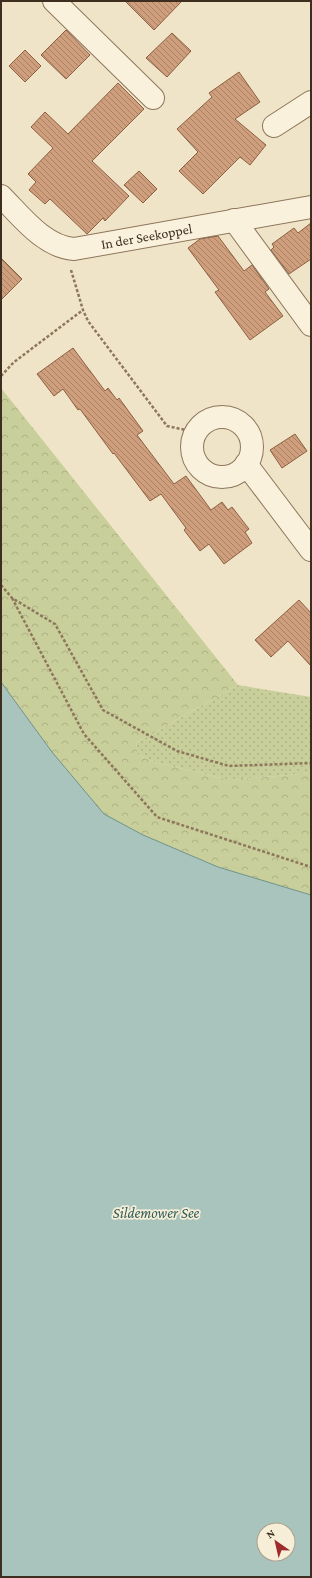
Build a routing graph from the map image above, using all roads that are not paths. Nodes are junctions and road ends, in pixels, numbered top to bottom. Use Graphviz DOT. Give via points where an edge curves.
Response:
graph roads {
  1 [pos="54,1"];
  2 [pos="152,98"];
  3 [pos="311,102"];
  4 [pos="274,126"];
  5 [pos="1,196"];
  6 [pos="311,207"];
  7 [pos="234,220"];
  8 [pos="311,326"];
  9 [pos="246,464"];
  10 [pos="311,550"];
  1 -- 2 [label="street"];
  3 -- 4 [label="street"];
  5 -- 7 [label="street, In der Seekoppel" via="45,240 64,248 74,249"];
  6 -- 7 [label="street, In der Seekoppel"];
  7 -- 8 [label="street"];
  9 -- 9 [label="street" via="237,473 224,477 212,476 200,469 193,458 195,432 212,418 224,417 235,420 244,427 251,438 251,452"];
  9 -- 10 [label="street"];
}
